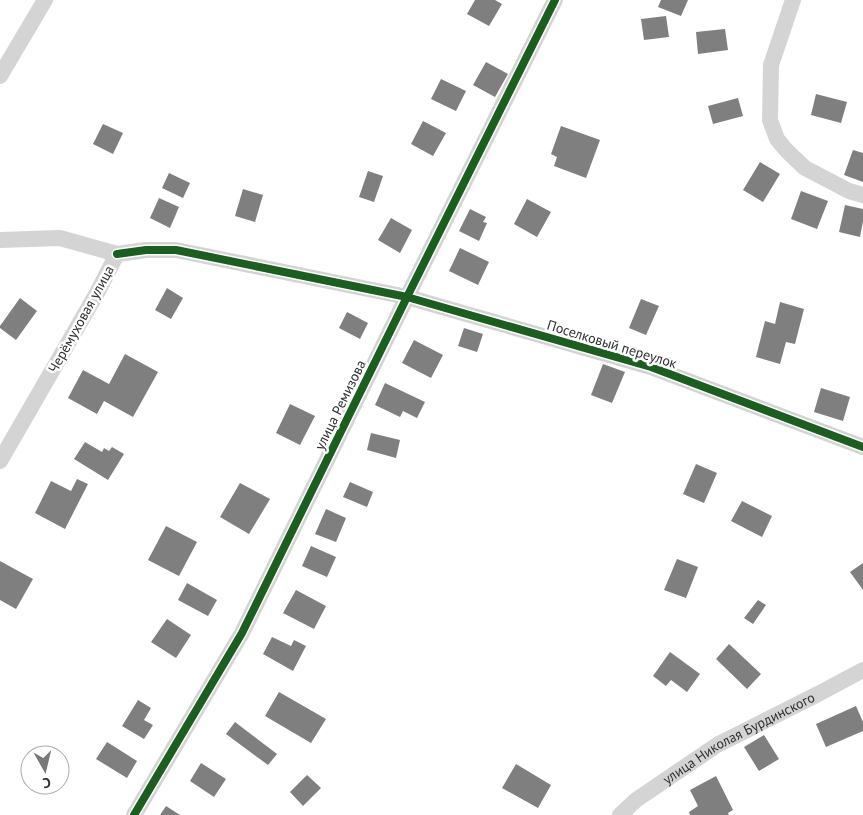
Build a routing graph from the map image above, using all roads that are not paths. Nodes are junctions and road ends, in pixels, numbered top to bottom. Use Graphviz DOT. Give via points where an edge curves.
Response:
graph roads {
  1 [pos="45,0"];
  2 [pos="556,0"];
  3 [pos="793,0"];
  4 [pos="0,76"];
  5 [pos="863,195"];
  6 [pos="0,240"];
  7 [pos="117,254"];
  8 [pos="407,297"];
  9 [pos="863,447"];
  10 [pos="0,462"];
  11 [pos="863,670"];
  12 [pos="134,815"];
  13 [pos="620,815"];
  1 -- 4 [label="street"];
  2 -- 8 [label="street, улица Ремизова"];
  3 -- 5 [label="street" via="771,65 770,120 777,138 805,168"];
  6 -- 7 [label="street, Черёмуховая улица" via="60,238"];
  7 -- 8 [label="street, Поселковый переулок" via="176,250"];
  7 -- 10 [label="street, Черёмуховая улица"];
  8 -- 9 [label="street, Поселковый переулок" via="651,367"];
  8 -- 12 [label="street, улица Ремизова" via="242,633"];
  11 -- 13 [label="street, улица Николая Бурдинского" via="716,745 636,800"];
}
